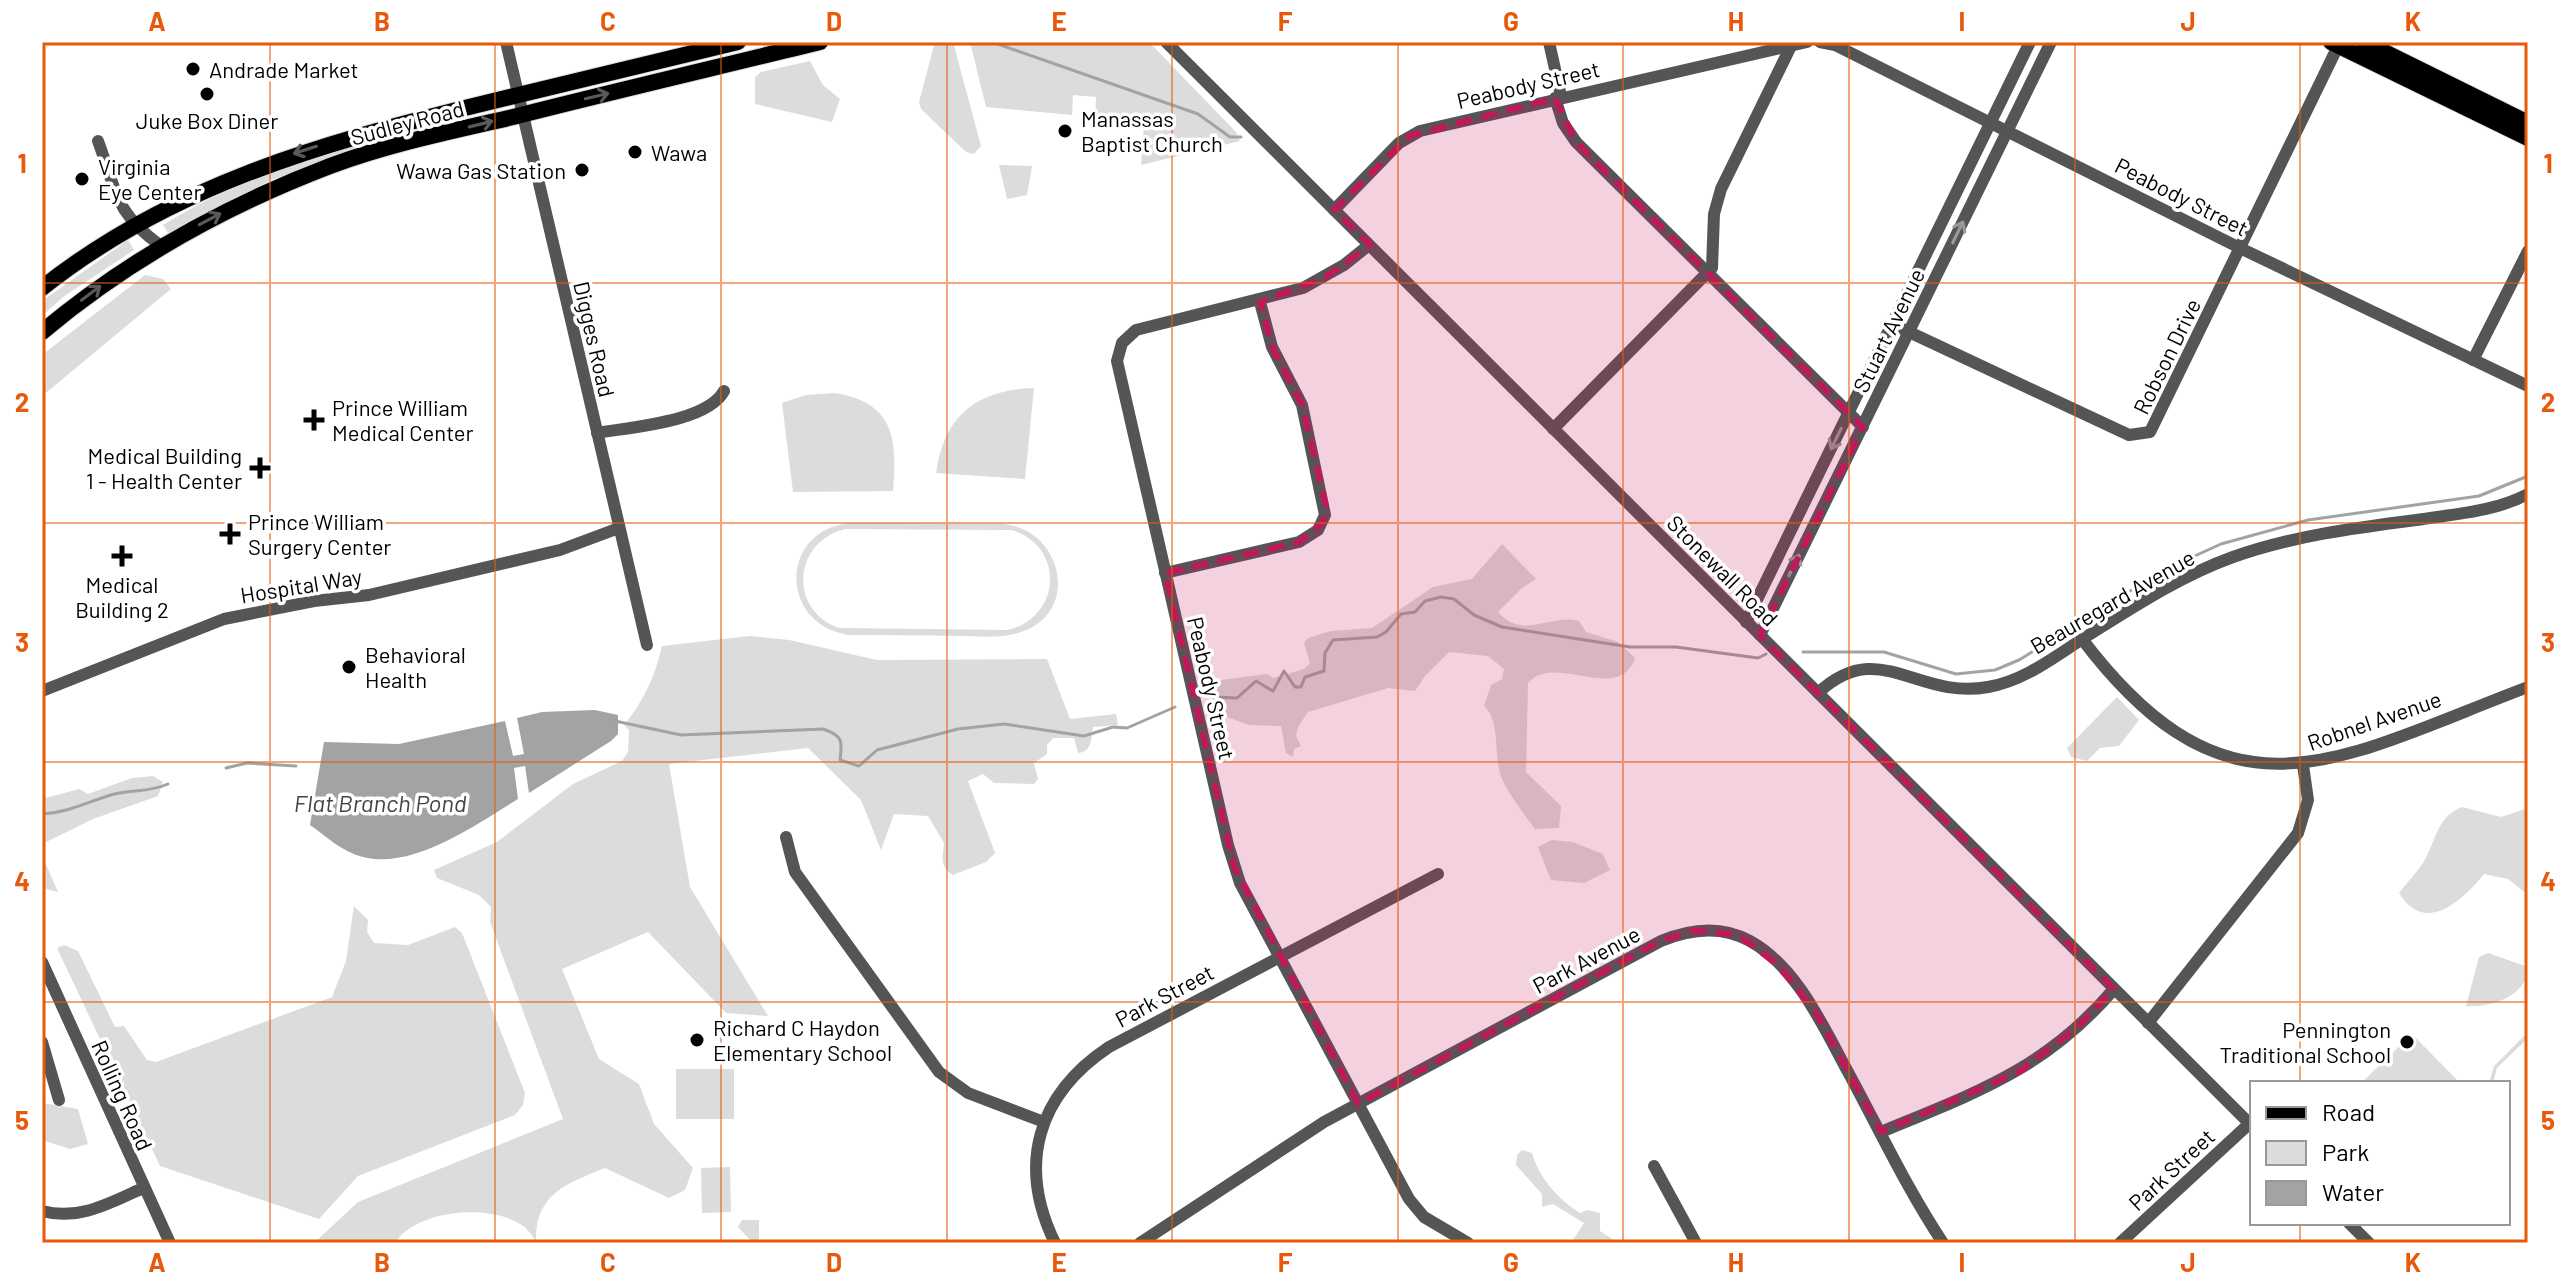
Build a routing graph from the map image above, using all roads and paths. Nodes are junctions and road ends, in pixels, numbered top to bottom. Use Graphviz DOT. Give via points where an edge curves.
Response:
graph roads {
  1 [pos="506,42"];
  2 [pos="738,42"];
  3 [pos="819,42"];
  4 [pos="1166,42"];
  5 [pos="1549,42"];
  6 [pos="1807,42"];
  7 [pos="1820,42"];
  8 [pos="2030,42"];
  9 [pos="2051,42"];
  10 [pos="2364,42"];
  11 [pos="2337,43"];
  12 [pos="1792,44"];
  13 [pos="516,95"];
  14 [pos="1558,97"];
  15 [pos="521,114"];
  16 [pos="1990,123"];
  17 [pos="2528,123"];
  18 [pos="2008,131"];
  19 [pos="2528,138"];
  20 [pos="98,141"];
  21 [pos="1334,210"];
  22 [pos="133,226"];
  23 [pos="1369,245"];
  24 [pos="161,246"];
  25 [pos="2240,248"];
  26 [pos="2528,251"];
  27 [pos="1709,272"];
  28 [pos="42,288"];
  29 [pos="1260,302"];
  30 [pos="1892,324"];
  31 [pos="42,332"];
  32 [pos="1909,332"];
  33 [pos="2473,360"];
  34 [pos="2528,386"];
  35 [pos="724,391"];
  36 [pos="1849,413"];
  37 [pos="1863,427"];
  38 [pos="1553,429"];
  39 [pos="597,433"];
  40 [pos="2528,494"];
  41 [pos="619,528"];
  42 [pos="1165,573"];
  43 [pos="1746,622"];
  44 [pos="1760,635"];
  45 [pos="2082,639"];
  46 [pos="647,645"];
  47 [pos="2528,687"];
  48 [pos="42,691"];
  49 [pos="1818,693"];
  50 [pos="2303,765"];
  51 [pos="786,837"];
  52 [pos="1438,874"];
  53 [pos="1279,957"];
  54 [pos="42,962"];
  55 [pos="2114,989"];
  56 [pos="2148,1023"];
  57 [pos="42,1042"];
  58 [pos="59,1100"];
  59 [pos="1358,1104"];
  60 [pos="1044,1122"];
  61 [pos="2250,1125"];
  62 [pos="1881,1132"];
  63 [pos="1654,1166"];
  64 [pos="143,1188"];
  65 [pos="42,1211"];
  66 [pos="2351,1225"];
  67 [pos="170,1243"];
  68 [pos="1055,1243"];
  69 [pos="1140,1243"];
  70 [pos="1468,1243"];
  71 [pos="1696,1243"];
  72 [pos="1943,1243"];
  73 [pos="2120,1243"];
  74 [pos="2369,1243"];
  1 -- 13 [label="street, Digges Road"];
  2 -- 13 [label="main road, Sudley Road"];
  15 -- 3 [label="main road, Sudley Road, one-way"];
  4 -- 21 [label="street, Stonewall Road"];
  5 -- 14 [label="street"];
  6 -- 12 [label="street, Peabody Street"];
  7 -- 16 [label="street, Peabody Street"];
  8 -- 16 [label="street, Stuart Avenue"];
  9 -- 18 [label="street, Stuart Avenue"];
  10 -- 17 [label="main road"];
  11 -- 19 [label="main road"];
  11 -- 25 [label="street, Robson Drive"];
  12 -- 14 [label="street, Peabody Street"];
  12 -- 27 [label="street" via="1721,189"];
  13 -- 15 [label="street, Digges Road"];
  13 -- 22 [label="main road, Sudley Road, one-way" via="267,163"];
  14 -- 21 [label="street, Peabody Street" via="1409,136"];
  14 -- 27 [label="street" via="1563,123 1576,142"];
  24 -- 15 [label="main road, Sudley Road, one-way" via="232,207 334,165"];
  15 -- 39 [label="street, Digges Road"];
  16 -- 18 [label="street, Peabody Street"];
  16 -- 30 [label="street, Stuart Avenue"];
  18 -- 25 [label="street, Peabody Street"];
  32 -- 18 [label="street, Stuart Avenue, one-way"];
  20 -- 22 [label="street" via="117,198"];
  21 -- 23 [label="street, Stonewall Road"];
  22 -- 24 [label="street"];
  22 -- 28 [label="main road, Sudley Road"];
  23 -- 29 [label="street, Peabody Street" via="1324,278"];
  23 -- 38 [label="street, Stonewall Road"];
  31 -- 24 [label="main road, Sudley Road, one-way"];
  25 -- 32 [label="street, Robson Drive" via="2155,427 2142,436 2129,435"];
  25 -- 33 [label="street, Peabody Street"];
  26 -- 33 [label="street"];
  27 -- 36 [label="street"];
  27 -- 38 [label="street"];
  29 -- 42 [label="street, Peabody Street" via="1143,327 1128,336 1118,352"];
  29 -- 42 [label="street" via="1272,347 1302,405 1325,515 1318,530 1299,542"];
  30 -- 32 [label="street, Robson Drive"];
  30 -- 36 [label="street, Stuart Avenue"];
  32 -- 37 [label="street, Stuart Avenue"];
  33 -- 34 [label="street, Peabody Street"];
  35 -- 39 [label="street" via="703,411"];
  36 -- 37 [label="street"];
  36 -- 43 [label="street, Stuart Avenue, one-way"];
  44 -- 37 [label="street, Stuart Avenue, one-way"];
  38 -- 43 [label="street, Stonewall Road"];
  39 -- 41 [label="street, Digges Road"];
  40 -- 45 [label="street, Beauregard Avenue" via="2486,510 2265,546 2182,579"];
  41 -- 46 [label="street, Digges Road"];
  41 -- 48 [label="street, Hospital Way" via="560,550 369,595 224,619"];
  42 -- 53 [label="street, Peabody Street" via="1234,867"];
  43 -- 44 [label="street, Stonewall Road"];
  44 -- 49 [label="street, Stonewall Road"];
  45 -- 49 [label="street, Beauregard Avenue" via="2021,677 1989,687 1936,687 1877,668 1851,671"];
  45 -- 50 [label="street, Robnel Avenue" via="2134,698 2197,747 2250,763"];
  47 -- 50 [label="street, Robnel Avenue"];
  49 -- 55 [label="street, Stonewall Road"];
  50 -- 56 [label="street" via="2308,800 2298,833"];
  51 -- 60 [label="street" via="795,872 939,1072 968,1093"];
  52 -- 53 [label="street, Park Street"];
  53 -- 59 [label="street, Peabody Street"];
  53 -- 60 [label="street, Park Street" via="1096,1056 1065,1085"];
  54 -- 64 [label="street, Rolling Road"];
  55 -- 56 [label="street, Stonewall Road"];
  55 -- 62 [label="street" via="2077,1028 2024,1069"];
  56 -- 61 [label="street, Stonewall Road"];
  57 -- 58 [label="street"];
  59 -- 62 [label="street, Park Avenue" via="1661,941 1712,930 1751,941 1798,988"];
  59 -- 69 [label="street, Park Avenue"];
  59 -- 70 [label="street, Peabody Street" via="1416,1210"];
  60 -- 68 [label="street, Park Street" via="1036,1156 1037,1190"];
  61 -- 73 [label="street, Park Street"];
  62 -- 72 [label="street, Park Avenue"];
  63 -- 71 [label="street"];
  64 -- 65 [label="street" via="92,1211"];
  64 -- 67 [label="street, Rolling Road"];
  66 -- 74 [label="street"];
}
